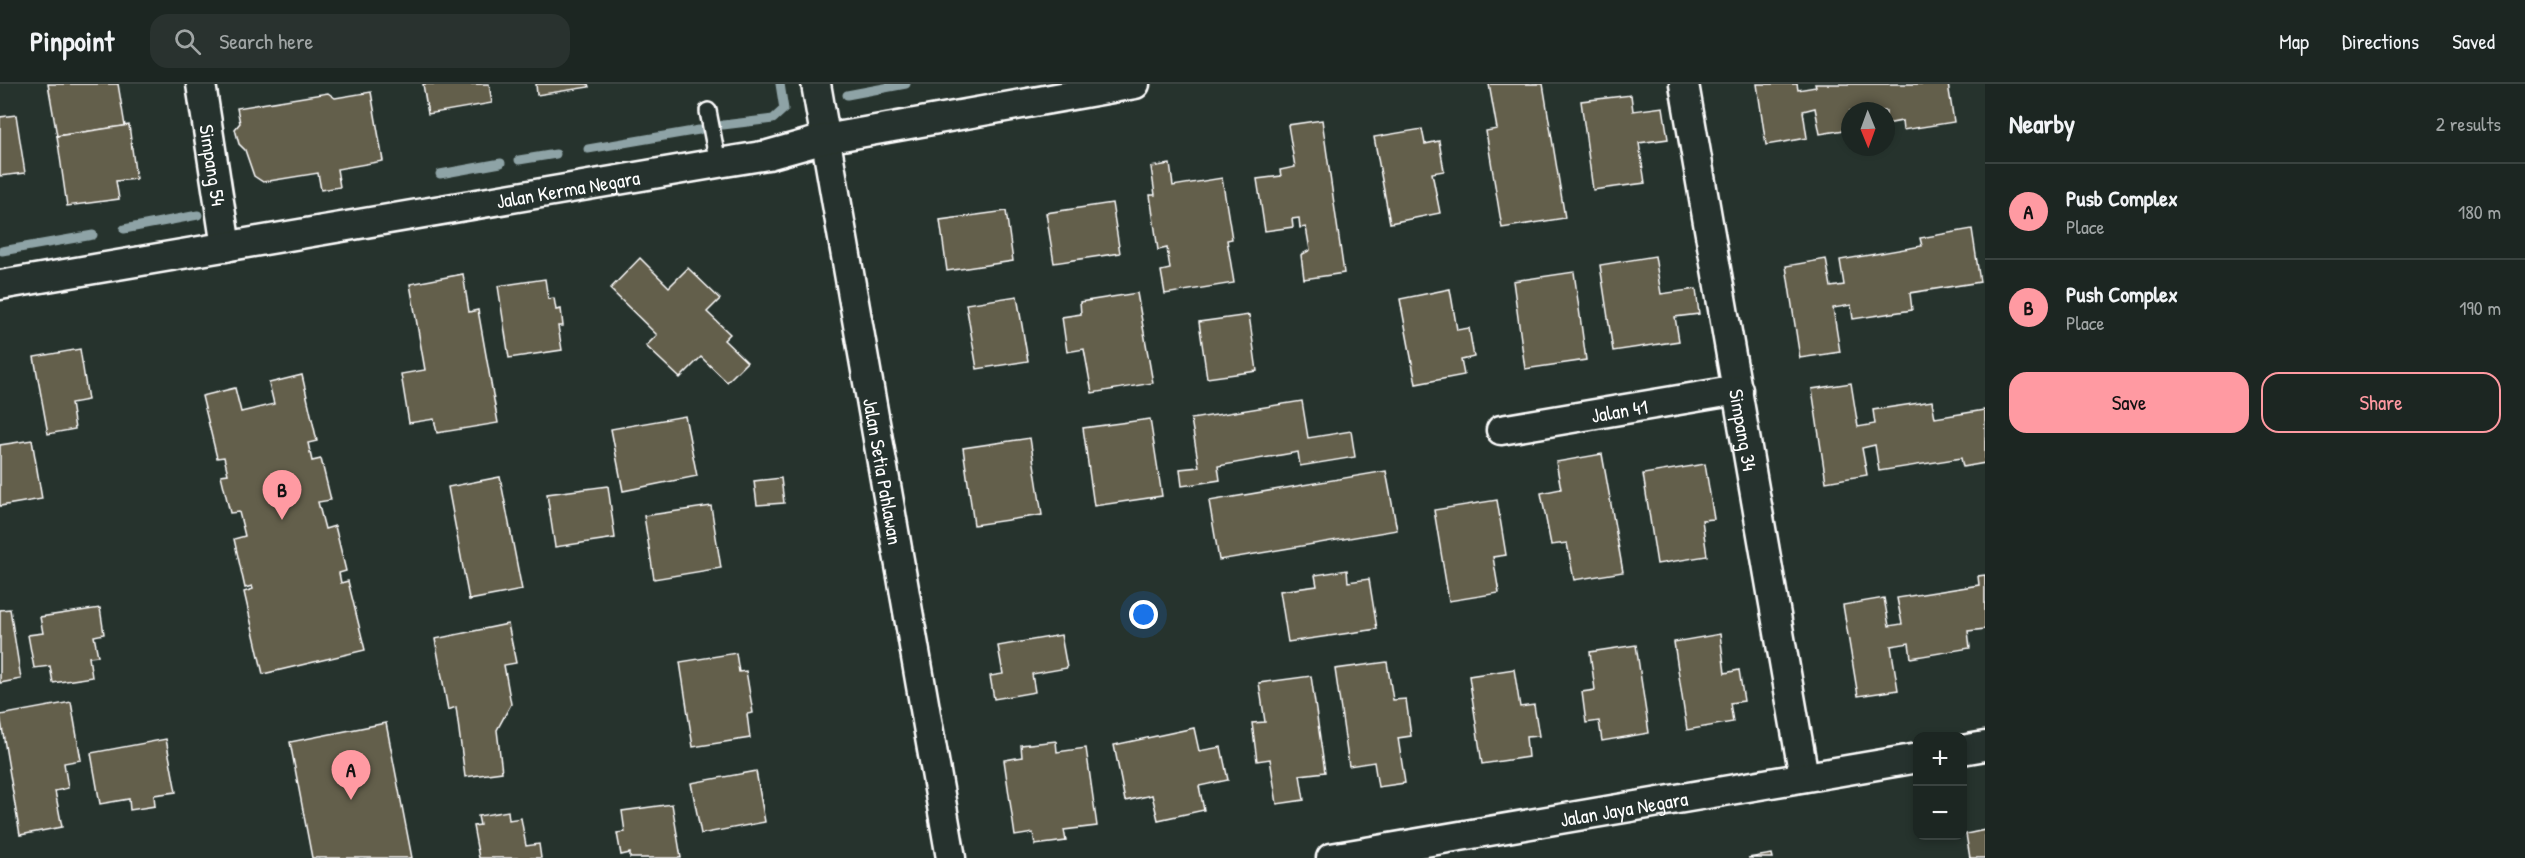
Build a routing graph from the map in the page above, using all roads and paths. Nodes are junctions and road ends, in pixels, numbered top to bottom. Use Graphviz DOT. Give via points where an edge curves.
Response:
graph roads {
  1 [pos="201,84"];
  2 [pos="816,84"];
  3 [pos="1135,84"];
  4 [pos="1683,84"];
  5 [pos="708,111"];
  6 [pos="825,139"];
  7 [pos="718,164"];
  8 [pos="226,247"];
  9 [pos="0,285"];
  10 [pos="1738,390"];
  11 [pos="1501,430"];
  12 [pos="1985,746"];
  13 [pos="1967,749"];
  14 [pos="1913,759"];
  15 [pos="1804,777"];
  16 [pos="951,858"];
  17 [pos="1331,858"];
  1 -- 8 [label="street, Simpang 54"];
  2 -- 6 [label="street, Jalan Setia Pahlawan"];
  3 -- 6 [label="street, Jalan Kerma Negara"];
  4 -- 10 [label="street, Simpang 34"];
  5 -- 7 [label="lane"];
  6 -- 7 [label="street, Jalan Kerma Negara"];
  6 -- 16 [label="street, Jalan Setia Pahlawan"];
  7 -- 8 [label="street, Jalan Kerma Negara"];
  8 -- 9 [label="street, Jalan Kerma Negara"];
  10 -- 11 [label="street, Jalan 41"];
  10 -- 15 [label="street, Simpang 34"];
  12 -- 13 [label="street"];
  14 -- 15 [label="street, Jalan Jaya Negara"];
  15 -- 17 [label="street, Jalan Jaya Negara"];
}
